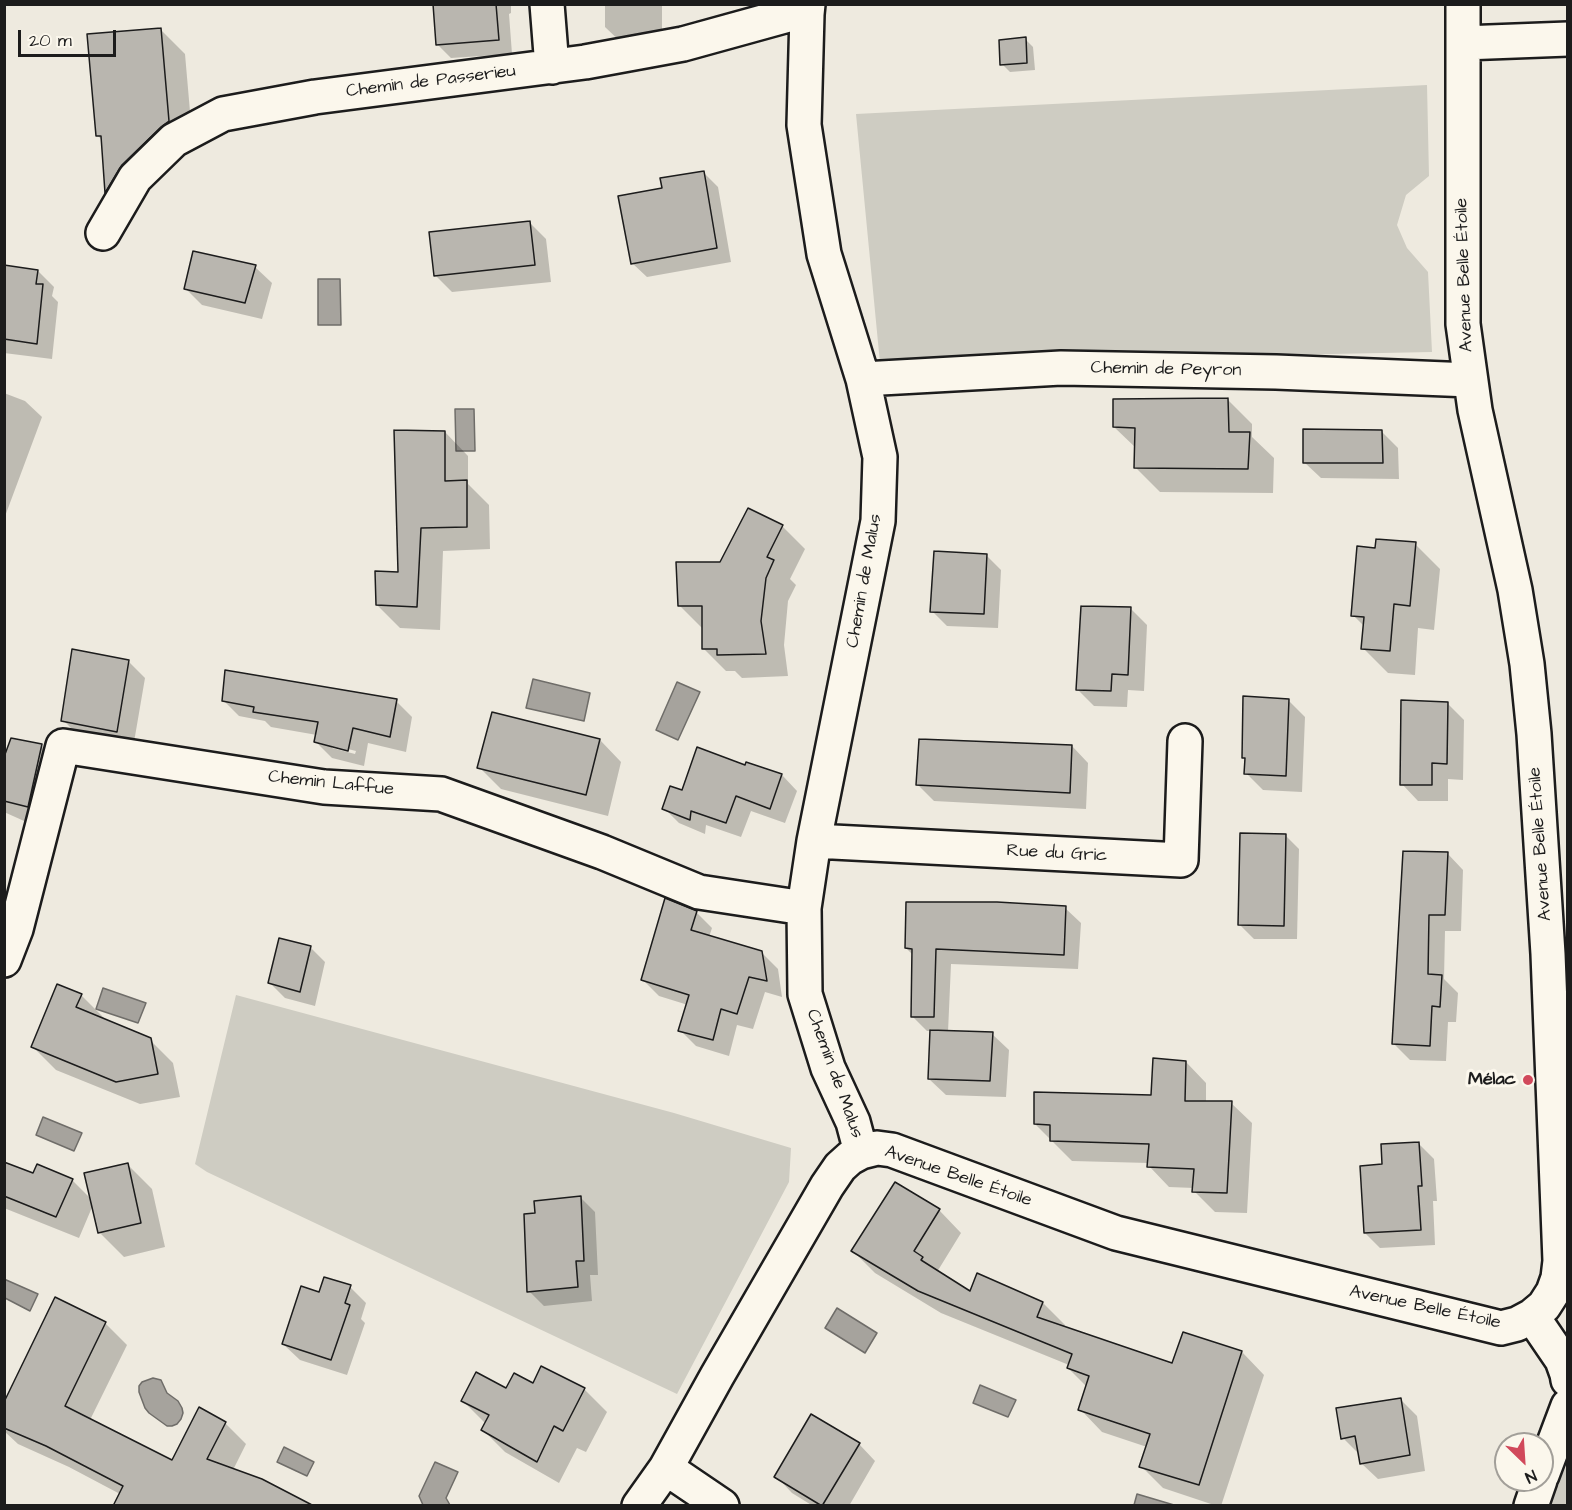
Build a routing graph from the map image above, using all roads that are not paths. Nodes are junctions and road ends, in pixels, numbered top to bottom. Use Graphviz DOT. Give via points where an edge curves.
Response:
graph roads {
  1 [pos="547,4"];
  2 [pos="1463,4"];
  3 [pos="808,9"];
  4 [pos="1568,39"];
  5 [pos="1463,43"];
  6 [pos="552,67"];
  7 [pos="103,233"];
  8 [pos="862,379"];
  9 [pos="1470,380"];
  10 [pos="1185,741"];
  11 [pos="814,841"];
  12 [pos="804,908"];
  13 [pos="4,960"];
  14 [pos="861,1152"];
  15 [pos="1532,1316"];
  16 [pos="1568,1380"];
  17 [pos="1568,1406"];
  18 [pos="1554,1443"];
  19 [pos="666,1468"];
  20 [pos="639,1506"];
  21 [pos="722,1506"];
  1 -- 6 [label="street"];
  2 -- 5 [label="street, Avenue Belle Étoile"];
  3 -- 6 [label="street, Chemin de Passerieu" via="683,44"];
  3 -- 8 [label="street, Chemin de Malus" via="804,125 824,254"];
  4 -- 5 [label="street"];
  5 -- 9 [label="street, Avenue Belle Étoile" via="1463,324"];
  6 -- 7 [label="street, Chemin de Passerieu" via="315,97 223,114 174,140 135,178"];
  8 -- 9 [label="street, Chemin de Peyron" via="1061,368"];
  8 -- 11 [label="street, Chemin de Malus" via="880,457 878,521"];
  9 -- 15 [label="street, Avenue Belle Étoile" via="1515,590 1534,734 1548,954 1560,1261 1553,1292"];
  10 -- 11 [label="street, Rue du Gric" via="1181,860"];
  11 -- 12 [label="street, Chemin de Malus"];
  12 -- 13 [label="street, Chemin Laffue" via="699,891 441,794 324,787 63,746 16,929"];
  12 -- 14 [label="street, Chemin de Malus" via="805,994 828,1068 853,1122"];
  14 -- 15 [label="street, Avenue Belle Étoile" via="892,1150 1116,1233 1369,1297 1501,1328"];
  14 -- 19 [label="street, Avenue Belle Étoile" via="840,1167 827,1186"];
  15 -- 16 [label="street" via="1562,1360"];
  17 -- 18 [label="street"];
  19 -- 20 [label="street, Avenue Belle Étoile"];
  19 -- 21 [label="street"];
}
